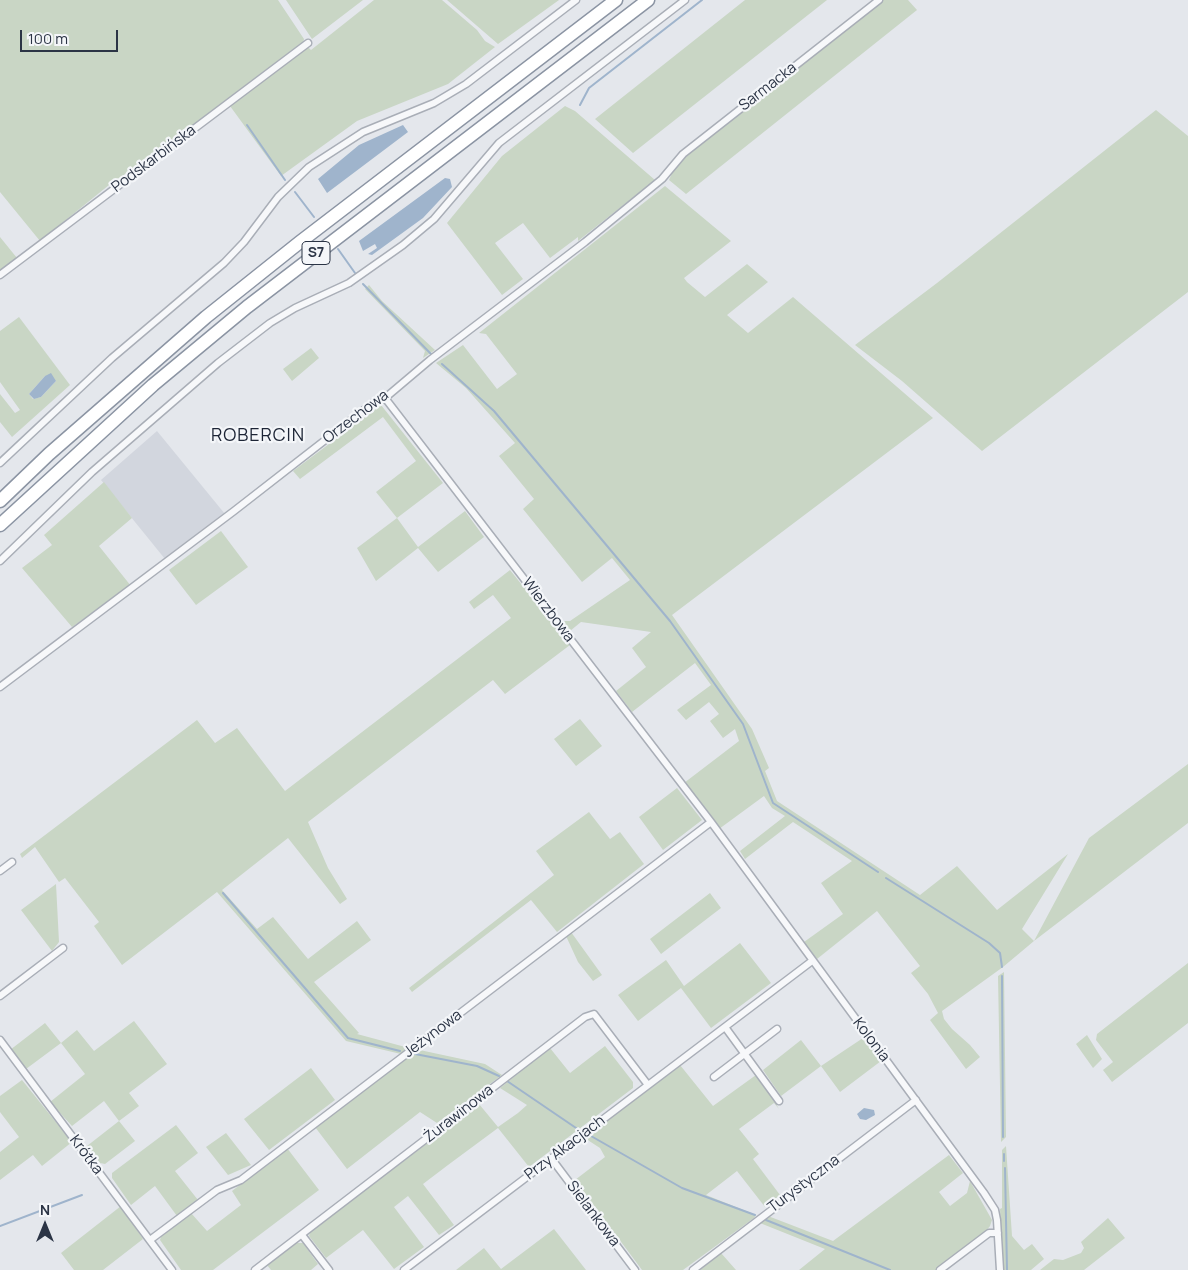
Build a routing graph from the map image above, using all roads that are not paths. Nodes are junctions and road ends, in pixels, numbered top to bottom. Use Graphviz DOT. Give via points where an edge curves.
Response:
graph roads {
  1 [pos="576,0"];
  2 [pos="616,0"];
  3 [pos="648,0"];
  4 [pos="685,0"];
  5 [pos="878,0"];
  6 [pos="308,43"];
  7 [pos="662,179"];
  8 [pos="0,275"];
  9 [pos="385,398"];
  10 [pos="0,463"];
  11 [pos="0,501"];
  12 [pos="0,525"];
  13 [pos="0,561"];
  14 [pos="0,687"];
  15 [pos="711,822"];
  16 [pos="12,862"];
  17 [pos="0,871"];
  18 [pos="63,948"];
  19 [pos="812,961"];
  20 [pos="0,996"];
  21 [pos="725,1027"];
  22 [pos="777,1029"];
  23 [pos="0,1040"];
  24 [pos="745,1054"];
  25 [pos="714,1077"];
  26 [pos="648,1085"];
  27 [pos="916,1100"];
  28 [pos="779,1101"];
  29 [pos="551,1158"];
  30 [pos="998,1232"];
  31 [pos="302,1235"];
  32 [pos="150,1240"];
  33 [pos="172,1270"];
  34 [pos="255,1270"];
  35 [pos="329,1270"];
  36 [pos="404,1270"];
  37 [pos="635,1270"];
  38 [pos="693,1270"];
  39 [pos="940,1270"];
  40 [pos="1000,1270"];
  1 -- 10 [label="street" via="454,92 363,132 309,167 278,197 224,263 112,358"];
  2 -- 11 [label="highway, S7" via="206,318 71,434"];
  3 -- 12 [label="highway, S7" via="246,307 146,392"];
  4 -- 13 [label="street" via="499,143 434,219 403,245 349,283 270,323 218,363 92,472"];
  5 -- 7 [label="street, Sarmacka" via="683,154"];
  6 -- 8 [label="street, Podskarbińska"];
  7 -- 9 [label="street, Orzechowa"];
  9 -- 14 [label="street, Orzechowa" via="374,402"];
  9 -- 15 [label="street, Wierzbowa"];
  15 -- 19 [label="street, Kolonia"];
  15 -- 32 [label="street, Jeżynowa" via="241,1180 217,1190"];
  16 -- 17 [label="street"];
  18 -- 20 [label="street"];
  19 -- 21 [label="street, Przy Akacjach"];
  19 -- 27 [label="street, Kolonia"];
  21 -- 24 [label="street"];
  21 -- 26 [label="street, Przy Akacjach"];
  22 -- 24 [label="street"];
  23 -- 32 [label="street, Krótka"];
  24 -- 25 [label="street"];
  24 -- 28 [label="street"];
  26 -- 29 [label="street, Przy Akacjach"];
  26 -- 31 [label="street, Żurawinowa" via="594,1014 585,1017"];
  27 -- 30 [label="street, Kolonia" via="991,1202"];
  27 -- 38 [label="street, Turystyczna"];
  29 -- 36 [label="street, Przy Akacjach"];
  29 -- 37 [label="street, Sielankowa"];
  30 -- 39 [label="street" via="990,1232"];
  30 -- 40 [label="street, Kolonia"];
  31 -- 34 [label="street, Żurawinowa"];
  31 -- 35 [label="street"];
  32 -- 33 [label="street, Krótka"];
}
